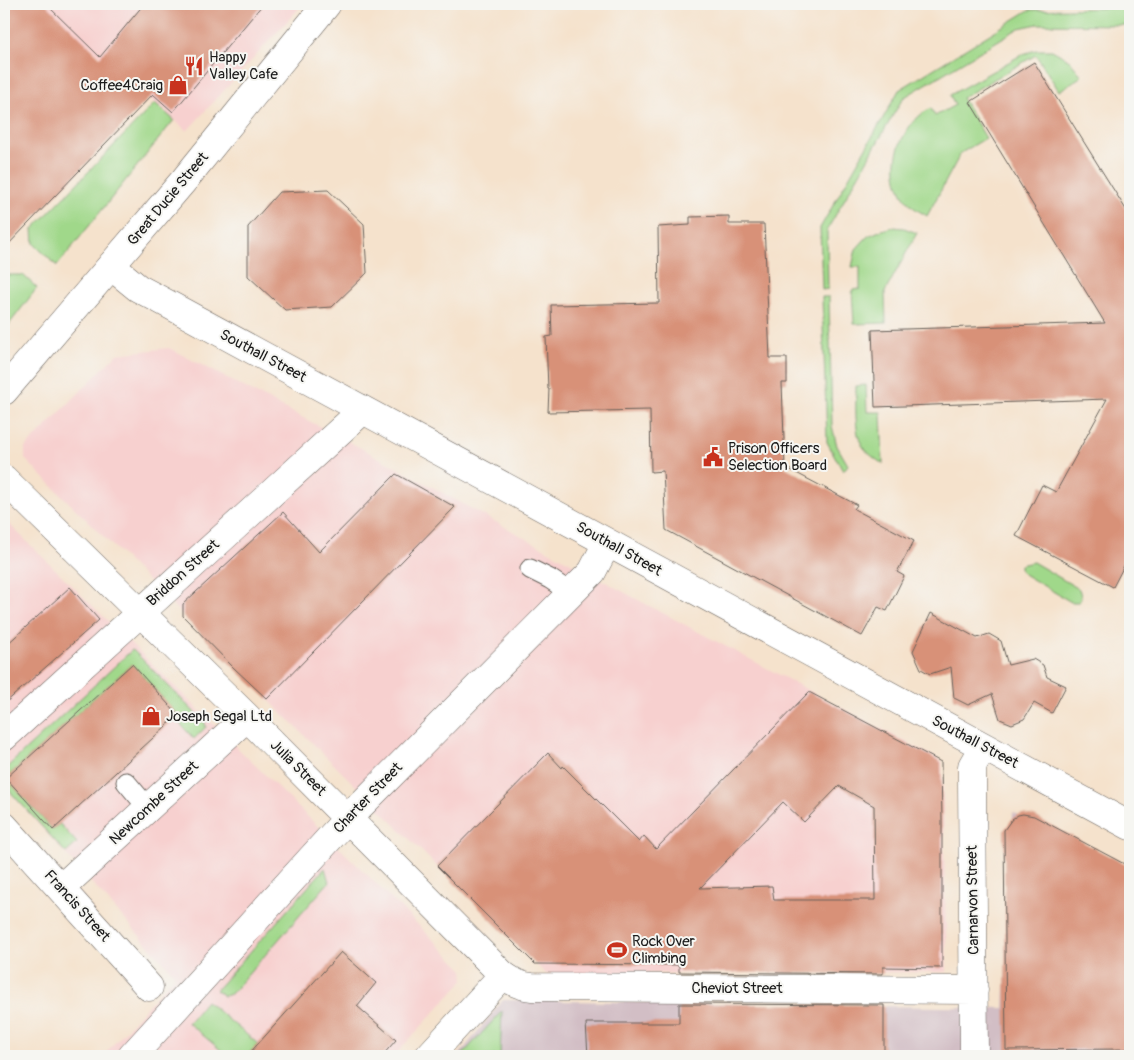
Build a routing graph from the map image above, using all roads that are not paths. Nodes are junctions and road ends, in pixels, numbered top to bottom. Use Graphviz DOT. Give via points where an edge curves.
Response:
graph roads {
  1 [pos="323,5"];
  2 [pos="111,266"];
  3 [pos="4,391"];
  4 [pos="363,410"];
  5 [pos="4,480"];
  6 [pos="607,543"];
  7 [pos="530,570"];
  8 [pos="571,593"];
  9 [pos="140,613"];
  10 [pos="247,717"];
  11 [pos="4,737"];
  12 [pos="983,747"];
  13 [pos="126,782"];
  14 [pos="148,808"];
  15 [pos="348,818"];
  16 [pos="4,826"];
  17 [pos="1130,826"];
  18 [pos="61,888"];
  19 [pos="503,975"];
  20 [pos="149,987"];
  21 [pos="974,990"];
  22 [pos="132,1056"];
  23 [pos="429,1056"];
  24 [pos="974,1056"];
  1 -- 2 [label="main road, Great Ducie Street" via="185,179"];
  2 -- 3 [label="main road, Great Ducie Street"];
  2 -- 4 [label="main road, Southall Street" via="138,288"];
  4 -- 6 [label="main road, Southall Street"];
  4 -- 9 [label="main road, Briddon Street"];
  5 -- 9 [label="main road, Julia Street"];
  6 -- 8 [label="main road, Charter Street" via="592,572"];
  6 -- 12 [label="main road, Southall Street"];
  7 -- 8 [label="lane"];
  8 -- 15 [label="main road, Charter Street"];
  9 -- 10 [label="main road, Julia Street"];
  9 -- 11 [label="main road, Briddon Street"];
  10 -- 14 [label="main road, Newcombe Street"];
  10 -- 15 [label="main road, Julia Street"];
  12 -- 17 [label="main road, Southall Street"];
  12 -- 21 [label="main road, Carnarvon Street" via="972,766"];
  13 -- 14 [label="lane"];
  14 -- 18 [label="main road, Newcombe Street"];
  15 -- 19 [label="main road, Julia Street"];
  15 -- 22 [label="main road, Charter Street"];
  16 -- 18 [label="main road, Francis Street"];
  18 -- 20 [label="main road, Francis Street"];
  19 -- 21 [label="main road, Cheviot Street" via="515,983 532,987"];
  19 -- 23 [label="main road"];
  21 -- 24 [label="main road, Carnarvon Street"];
}
